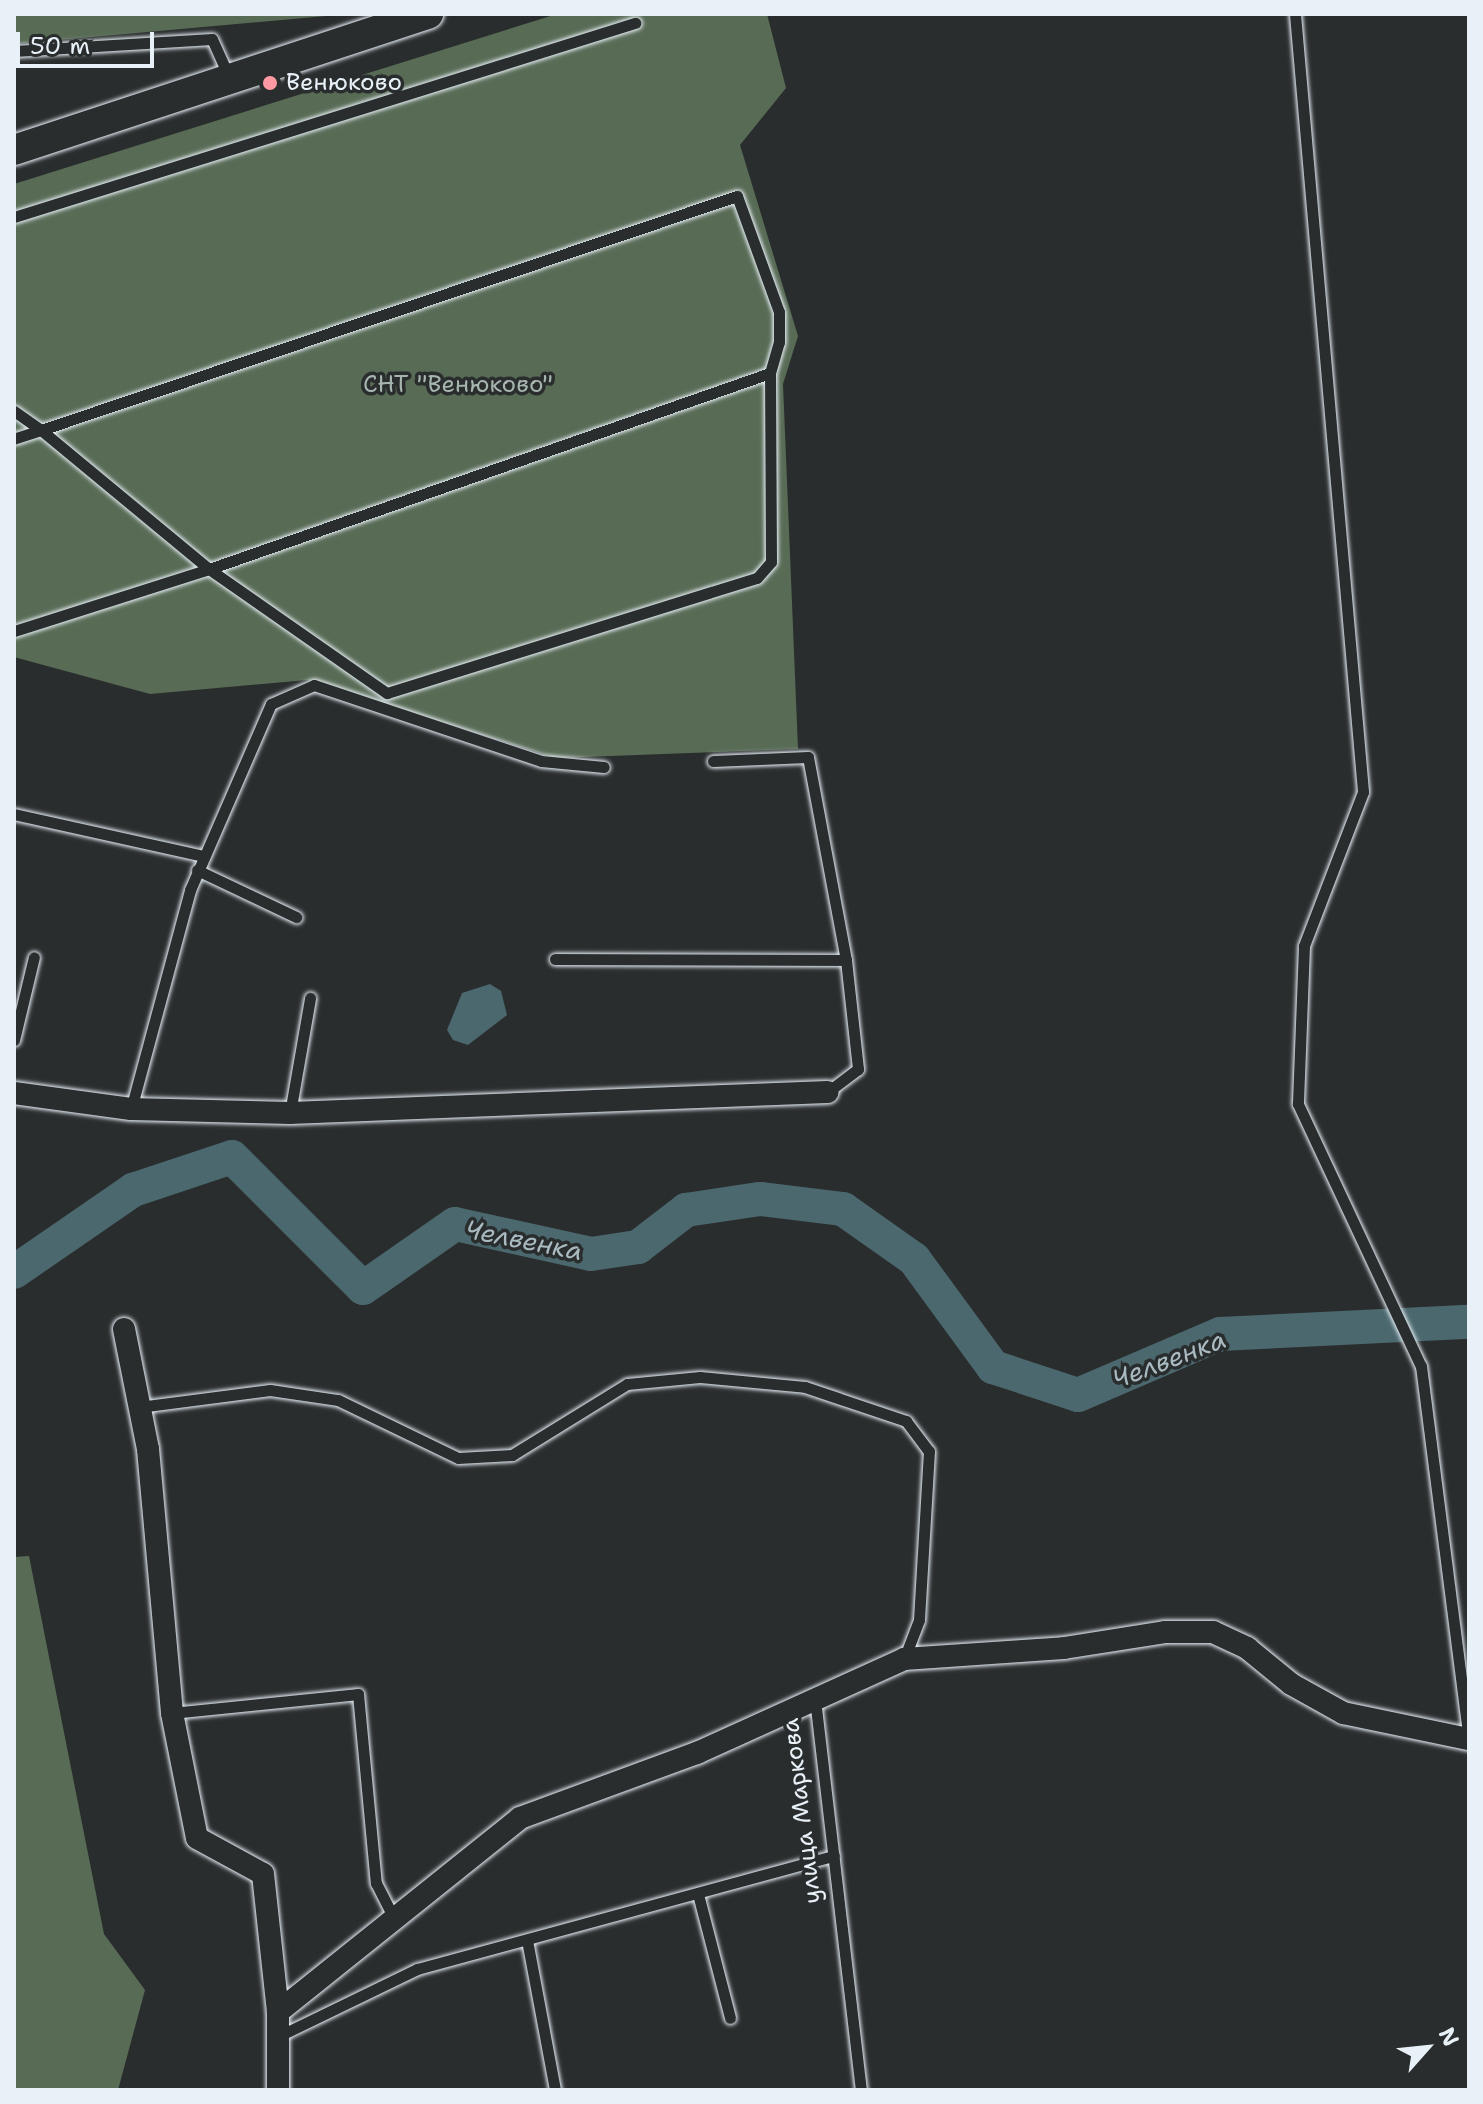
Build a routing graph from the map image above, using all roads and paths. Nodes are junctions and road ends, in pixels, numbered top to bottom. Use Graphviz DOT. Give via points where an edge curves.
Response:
graph roads {
  1 [pos="428,14"];
  2 [pos="1295,14"];
  3 [pos="635,23"];
  4 [pos="14,51"];
  5 [pos="230,79"];
  6 [pos="14,150"];
  7 [pos="14,217"];
  8 [pos="770,373"];
  9 [pos="14,411"];
  10 [pos="41,430"];
  11 [pos="14,439"];
  12 [pos="209,569"];
  13 [pos="14,631"];
  14 [pos="713,761"];
  15 [pos="604,767"];
  16 [pos="14,814"];
  17 [pos="204,856"];
  18 [pos="197,870"];
  19 [pos="296,917"];
  20 [pos="34,957"];
  21 [pos="555,959"];
  22 [pos="846,960"];
  23 [pos="310,998"];
  24 [pos="14,1040"];
  25 [pos="828,1092"];
  26 [pos="14,1093"];
  27 [pos="131,1109"];
  28 [pos="290,1113"];
  29 [pos="124,1329"];
  30 [pos="139,1407"];
  31 [pos="904,1659"];
  32 [pos="815,1699"];
  33 [pos="172,1713"];
  34 [pos="1469,1739"];
  35 [pos="834,1856"];
  36 [pos="698,1894"];
  37 [pos="393,1916"];
  38 [pos="527,1940"];
  39 [pos="278,2012"];
  40 [pos="730,2018"];
  41 [pos="277,2038"];
  42 [pos="278,2090"];
  43 [pos="555,2090"];
  44 [pos="861,2090"];
  1 -- 5 [label="street"];
  2 -- 34 [label="lane" via="1363,792 1304,946 1298,1104 1421,1366"];
  3 -- 7 [label="lane"];
  4 -- 5 [label="lane" via="212,39"];
  5 -- 6 [label="street"];
  8 -- 10 [label="lane" via="779,342 779,312 737,196"];
  8 -- 12 [label="lane"];
  8 -- 12 [label="lane" via="771,562 757,578 387,693"];
  9 -- 10 [label="lane"];
  10 -- 11 [label="lane"];
  10 -- 12 [label="lane"];
  12 -- 13 [label="lane"];
  14 -- 22 [label="lane" via="808,757"];
  15 -- 17 [label="lane" via="541,761 314,685 271,704"];
  16 -- 17 [label="lane"];
  17 -- 18 [label="lane"];
  18 -- 19 [label="lane"];
  18 -- 27 [label="lane"];
  20 -- 24 [label="lane"];
  21 -- 22 [label="lane"];
  22 -- 25 [label="lane" via="858,1069"];
  23 -- 28 [label="lane"];
  25 -- 28 [label="street"];
  26 -- 27 [label="street"];
  27 -- 28 [label="street"];
  29 -- 30 [label="street"];
  30 -- 31 [label="lane" via="270,1390 338,1400 458,1458 512,1455 627,1384 700,1377 805,1387 906,1421 929,1451 919,1620"];
  30 -- 33 [label="street" via="148,1449"];
  31 -- 32 [label="street"];
  31 -- 34 [label="street" via="1064,1648 1165,1632 1213,1632 1247,1648 1291,1684 1343,1713"];
  32 -- 35 [label="lane, улица Маркова"];
  32 -- 37 [label="street, улица Маркова" via="697,1753 520,1818"];
  33 -- 37 [label="lane" via="358,1694 376,1883"];
  33 -- 39 [label="street" via="197,1838 263,1874"];
  35 -- 36 [label="lane"];
  35 -- 44 [label="lane, улица Маркова"];
  36 -- 38 [label="lane"];
  36 -- 40 [label="lane"];
  37 -- 39 [label="street, улица Маркова"];
  38 -- 41 [label="lane" via="417,1969"];
  38 -- 43 [label="lane"];
  39 -- 41 [label="street"];
  41 -- 42 [label="street"];
}
